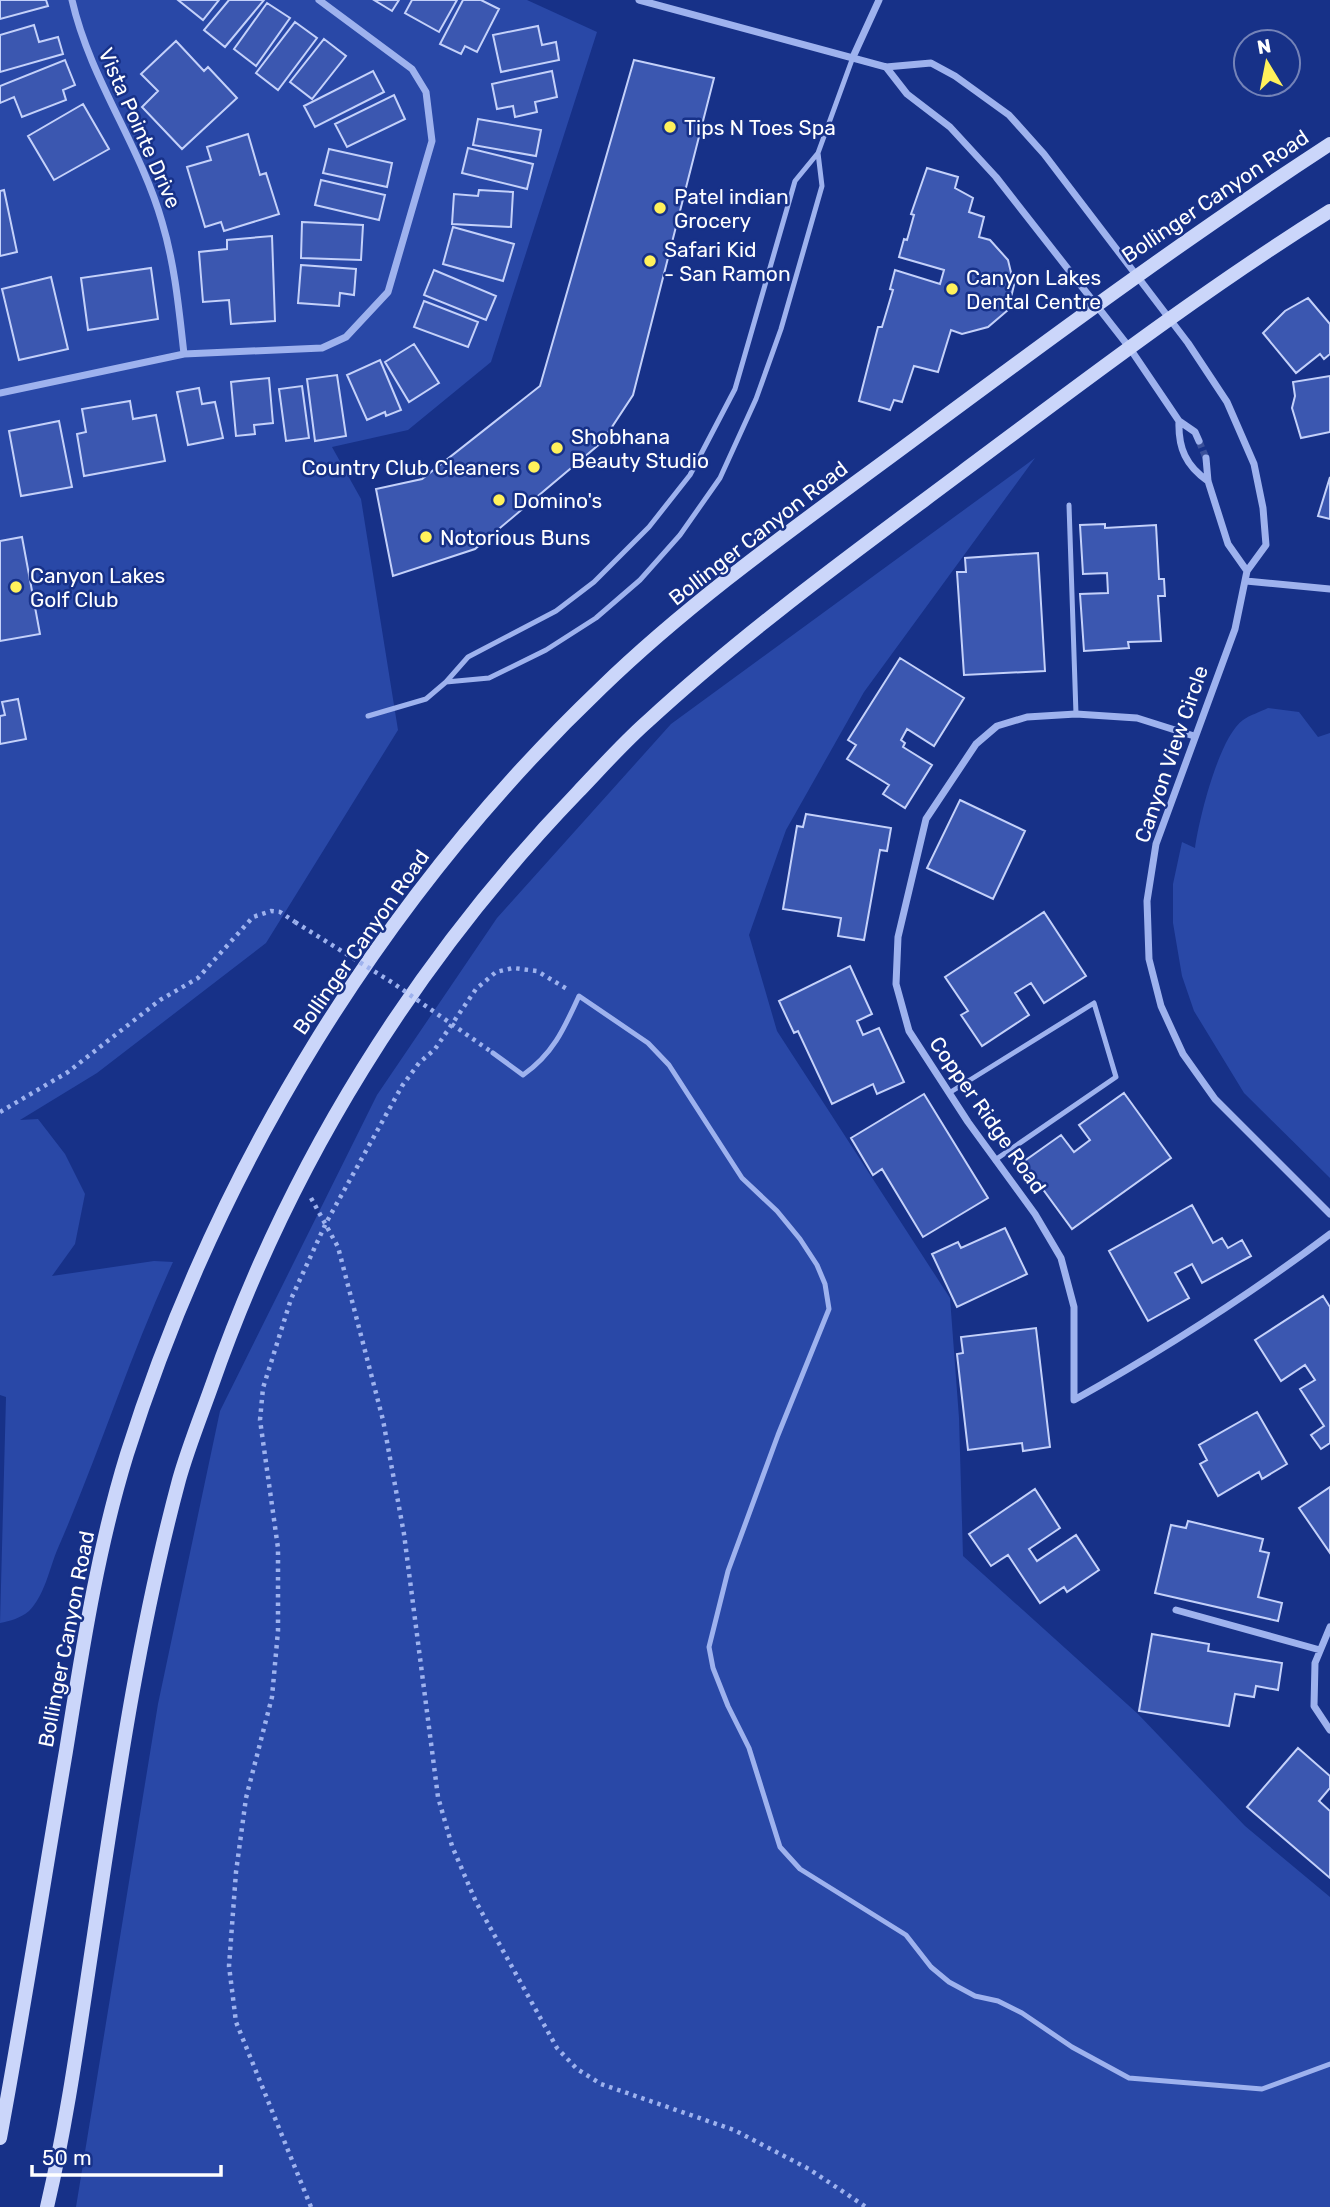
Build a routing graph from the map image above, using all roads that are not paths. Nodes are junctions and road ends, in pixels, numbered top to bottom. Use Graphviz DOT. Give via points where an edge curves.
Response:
graph roads {
  1 [pos="72,0"];
  2 [pos="319,0"];
  3 [pos="639,0"];
  4 [pos="879,0"];
  5 [pos="853,57"];
  6 [pos="886,67"];
  7 [pos="1330,144"];
  8 [pos="818,153"];
  9 [pos="1330,211"];
  10 [pos="1136,275"];
  11 [pos="1096,304"];
  12 [pos="1169,318"];
  13 [pos="1129,347"];
  14 [pos="184,354"];
  15 [pos="0,393"];
  16 [pos="1179,421"];
  17 [pos="1199,441"];
  18 [pos="1206,458"];
  19 [pos="1208,481"];
  20 [pos="1069,505"];
  21 [pos="1247,570"];
  22 [pos="1246,581"];
  23 [pos="1330,589"];
  24 [pos="446,682"];
  25 [pos="1076,714"];
  26 [pos="368,716"];
  27 [pos="1194,736"];
  28 [pos="493,1053"];
  29 [pos="949,1093"];
  30 [pos="995,1160"];
  31 [pos="1330,1214"];
  32 [pos="1330,1234"];
  33 [pos="1176,1610"];
  34 [pos="1330,1627"];
  35 [pos="1320,1650"];
  36 [pos="1330,1730"];
  37 [pos="1330,2064"];
  38 [pos="0,2138"];
  39 [pos="47,2207"];
  1 -- 14 [label="street, Vista Pointe Drive" via="80,34 139,160 162,222"];
  2 -- 14 [label="street" via="412,69 426,92 432,141 388,292 346,337 322,348"];
  3 -- 5 [label="street"];
  4 -- 5 [label="street"];
  5 -- 6 [label="street"];
  5 -- 8 [label="lane"];
  6 -- 10 [label="street, Canyon View Circle" via="931,63 1009,115"];
  6 -- 11 [label="street" via="907,94 950,127 996,177"];
  7 -- 10 [label="main road, Bollinger Canyon Road"];
  8 -- 24 [label="lane" via="796,181 735,389 690,475 649,527 594,582 556,611 468,657"];
  8 -- 24 [label="lane" via="822,186 756,399 720,478 680,536 640,580 596,618 546,650 489,678"];
  9 -- 12 [label="main road"];
  10 -- 11 [label="main road, Bollinger Canyon Road"];
  10 -- 12 [label="street, Canyon View Circle"];
  11 -- 13 [label="street"];
  11 -- 38 [label="main road, Bollinger Canyon Road" via="722,585 602,686 479,818 401,914 309,1051 232,1190 173,1325 126,1457 92,1592"];
  12 -- 13 [label="main road"];
  12 -- 21 [label="street, Canyon View Circle" via="1227,402 1254,464 1266,545"];
  13 -- 16 [label="street"];
  13 -- 39 [label="main road" via="748,633 643,725 490,889 444,947 356,1079 255,1274 181,1472 147,1608"];
  14 -- 15 [label="street"];
  16 -- 17 [label="street" via="1195,432"];
  16 -- 19 [label="street" via="1178,441 1190,469"];
  18 -- 19 [label="street"];
  19 -- 21 [label="street" via="1228,544"];
  20 -- 25 [label="lane"];
  21 -- 22 [label="street, Canyon View Circle"];
  22 -- 23 [label="street"];
  22 -- 27 [label="street, Canyon View Circle" via="1234,629"];
  24 -- 26 [label="lane" via="426,699"];
  25 -- 27 [label="street, Copper Ridge Road" via="1138,718"];
  25 -- 29 [label="street, Copper Ridge Road" via="1027,717 997,726 976,744 926,820 898,937 897,984 909,1031"];
  27 -- 31 [label="street, Canyon View Circle" via="1156,844 1147,901 1149,958 1161,1006 1183,1054 1215,1099"];
  28 -- 37 [label="lane" via="523,1075 556,1045 579,996 648,1043 669,1065 742,1178 800,1239 825,1284 829,1309 728,1571 709,1647 713,1668 757,1770 780,1847 800,1869 892,1924 949,1982 1022,2013 1129,2078 1262,2089"];
  29 -- 30 [label="street, Copper Ridge Road"];
  29 -- 30 [label="lane" via="1094,1003 1116,1077"];
  30 -- 32 [label="street, Copper Ridge Road" via="1061,1258 1074,1307 1074,1400 1170,1346"];
  33 -- 35 [label="street"];
  34 -- 35 [label="street"];
  35 -- 36 [label="street" via="1315,1663 1314,1706"];
}
